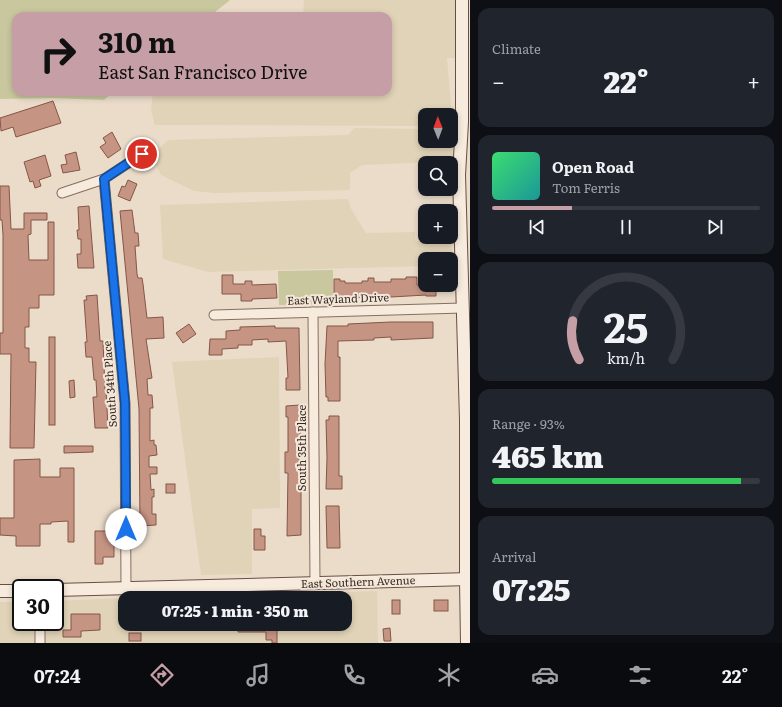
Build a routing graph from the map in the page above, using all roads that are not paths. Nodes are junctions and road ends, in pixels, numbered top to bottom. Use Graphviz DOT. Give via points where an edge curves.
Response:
graph roads {
  1 [pos="462,0"];
  2 [pos="142,154"];
  3 [pos="104,179"];
  4 [pos="62,193"];
  5 [pos="463,308"];
  6 [pos="313,312"];
  7 [pos="214,315"];
  8 [pos="468,579"];
  9 [pos="315,583"];
  10 [pos="126,589"];
  11 [pos="64,590"];
  12 [pos="12,591"];
  13 [pos="0,592"];
  14 [pos="40,631"];
  15 [pos="40,643"];
  16 [pos="467,643"];
  1 -- 5 [label="street" via="462,122 459,175"];
  2 -- 3 [label="street"];
  3 -- 4 [label="street"];
  3 -- 10 [label="street, South 34th Place" via="125,403"];
  5 -- 6 [label="street, East Wayland Drive"];
  5 -- 8 [label="street"];
  6 -- 7 [label="street, East Wayland Drive"];
  6 -- 9 [label="street, South 35th Place"];
  8 -- 9 [label="street, East Southern Avenue"];
  8 -- 16 [label="street"];
  9 -- 10 [label="street, East Southern Avenue"];
  10 -- 11 [label="street, East Southern Avenue"];
  12 -- 13 [label="street"];
  14 -- 15 [label="street"];
}
